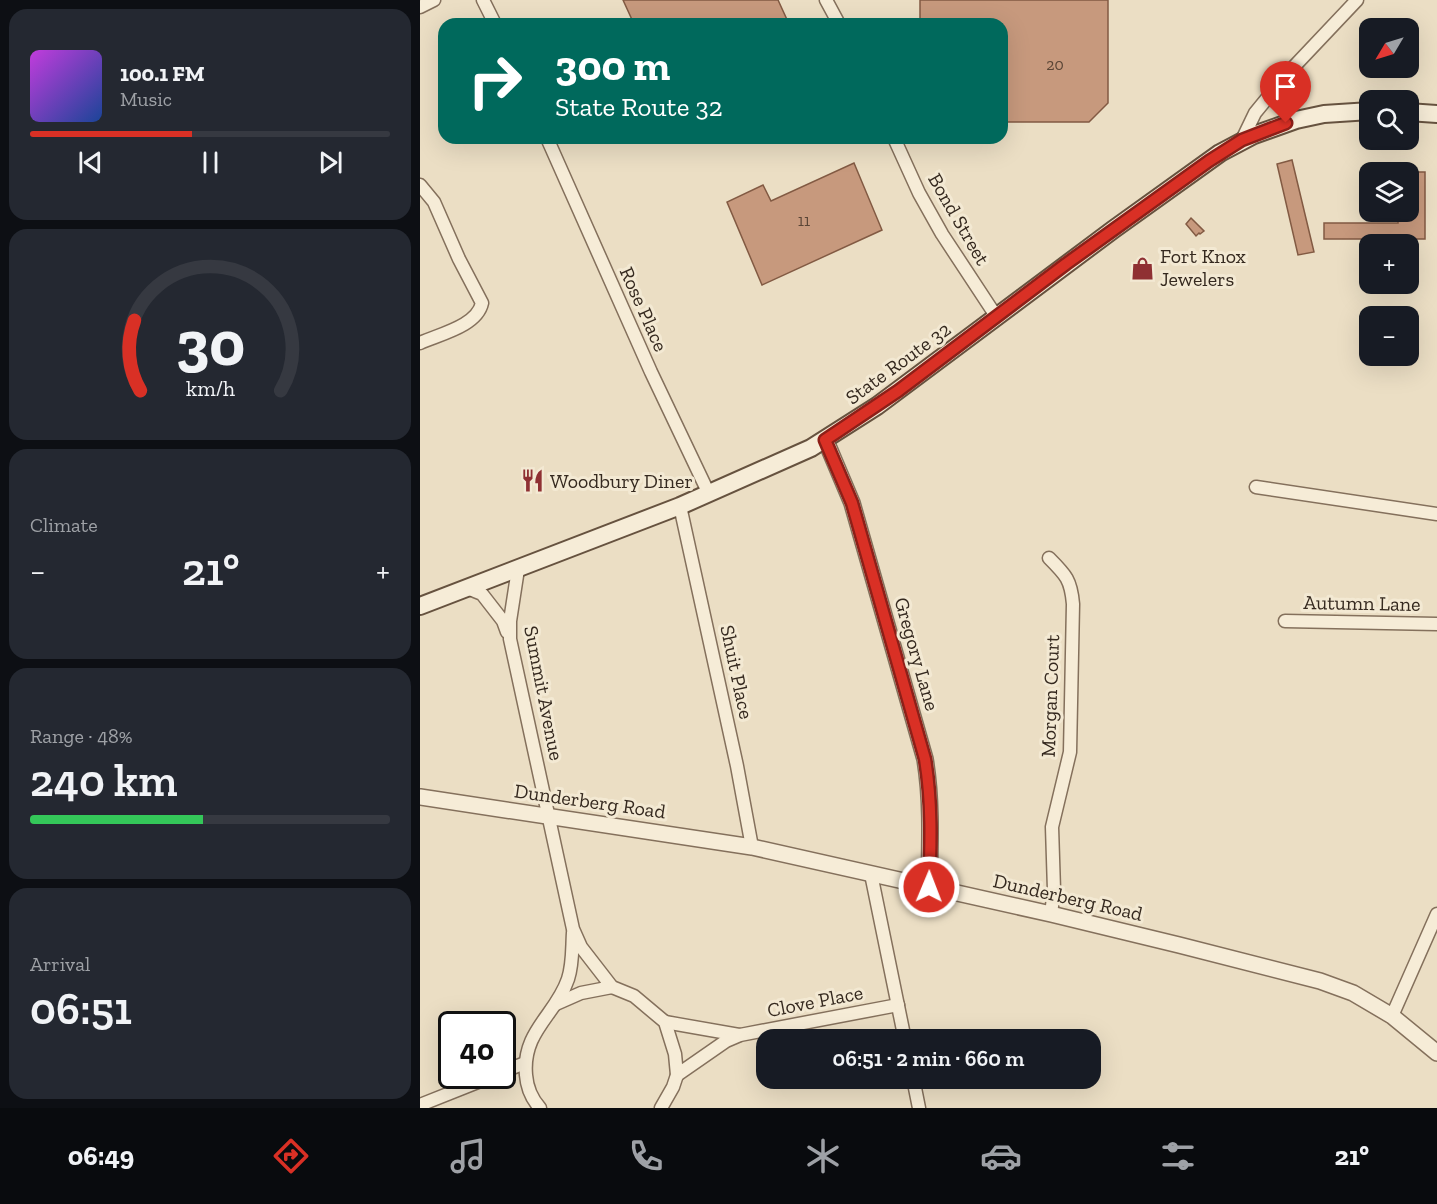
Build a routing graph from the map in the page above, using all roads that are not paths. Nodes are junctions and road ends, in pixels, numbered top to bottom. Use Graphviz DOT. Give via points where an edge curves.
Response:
graph roads {
  1 [pos="434,0"];
  2 [pos="483,0"];
  3 [pos="826,0"];
  4 [pos="1357,0"];
  5 [pos="420,7"];
  6 [pos="492,18"];
  7 [pos="836,18"];
  8 [pos="1359,112"];
  9 [pos="1419,113"];
  10 [pos="1437,114"];
  11 [pos="1242,140"];
  12 [pos="550,144"];
  13 [pos="897,144"];
  14 [pos="420,185"];
  15 [pos="996,316"];
  16 [pos="420,343"];
  17 [pos="825,440"];
  18 [pos="1256,487"];
  19 [pos="709,494"];
  20 [pos="680,506"];
  21 [pos="1437,514"];
  22 [pos="1049,558"];
  23 [pos="518,569"];
  24 [pos="467,588"];
  25 [pos="420,606"];
  26 [pos="1286,621"];
  27 [pos="1437,624"];
  28 [pos="510,639"];
  29 [pos="420,797"];
  30 [pos="548,815"];
  31 [pos="752,847"];
  32 [pos="871,874"];
  33 [pos="929,887"];
  34 [pos="1051,914"];
  35 [pos="1437,914"];
  36 [pos="573,928"];
  37 [pos="1432,940"];
  38 [pos="612,987"];
  39 [pos="555,1004"];
  40 [pos="898,1005"];
  41 [pos="1392,1016"];
  42 [pos="665,1023"];
  43 [pos="903,1029"];
  44 [pos="740,1035"];
  45 [pos="1437,1053"];
  46 [pos="525,1063"];
  47 [pos="516,1067"];
  48 [pos="677,1076"];
  49 [pos="460,1089"];
  50 [pos="915,1089"];
  51 [pos="420,1105"];
  52 [pos="540,1108"];
  53 [pos="661,1108"];
  54 [pos="919,1108"];
  1 -- 5 [label="street"];
  2 -- 6 [label="street"];
  3 -- 7 [label="street"];
  4 -- 11 [label="street" via="1254,113"];
  8 -- 11 [label="main road, State Route 32" via="1309,116"];
  9 -- 10 [label="main road"];
  11 -- 15 [label="main road, State Route 32"];
  12 -- 19 [label="street, Rose Place"];
  13 -- 15 [label="street, Bond Street" via="942,234"];
  14 -- 16 [label="street" via="434,202 482,303 471,321"];
  15 -- 17 [label="main road, State Route 32" via="877,406"];
  17 -- 19 [label="main road, State Route 32"];
  17 -- 33 [label="street, Gregory Lane" via="852,503 925,759 931,818"];
  18 -- 21 [label="street"];
  19 -- 20 [label="main road, State Route 32"];
  20 -- 23 [label="main road, State Route 32"];
  20 -- 31 [label="street, Shuit Place"];
  22 -- 34 [label="street, Morgan Court" via="1071,585 1072,604 1070,752 1052,827"];
  23 -- 24 [label="main road, State Route 32"];
  23 -- 28 [label="street, Summit Avenue"];
  24 -- 25 [label="main road, State Route 32"];
  24 -- 28 [label="street" via="483,596 503,621"];
  26 -- 27 [label="street, Autumn Lane"];
  28 -- 30 [label="street, Summit Avenue"];
  29 -- 30 [label="street, Dunderberg Road"];
  30 -- 31 [label="street, Dunderberg Road"];
  30 -- 36 [label="street, Summit Avenue"];
  31 -- 32 [label="street, Dunderberg Road"];
  32 -- 33 [label="street, Dunderberg Road"];
  32 -- 40 [label="street"];
  33 -- 34 [label="street, Dunderberg Road"];
  34 -- 41 [label="street, Dunderberg Road" via="1320,981 1353,993"];
  35 -- 37 [label="street"];
  36 -- 38 [label="street, Summit Avenue" via="581,946"];
  36 -- 39 [label="street, Summit Avenue" via="570,970"];
  37 -- 41 [label="street"];
  38 -- 39 [label="street" via="581,993"];
  38 -- 42 [label="street, Summit Avenue" via="634,996"];
  39 -- 46 [label="street, Summit Avenue" via="535,1031"];
  40 -- 43 [label="street"];
  40 -- 44 [label="street, Clove Place"];
  41 -- 45 [label="street, Dunderberg Road"];
  42 -- 44 [label="street, Clove Place"];
  42 -- 48 [label="street"];
  44 -- 48 [label="street, Clove Place"];
  46 -- 47 [label="street"];
  46 -- 52 [label="street, Summit Avenue" via="527,1086"];
  48 -- 53 [label="street"];
  49 -- 51 [label="street"];
  50 -- 54 [label="street"];
}
